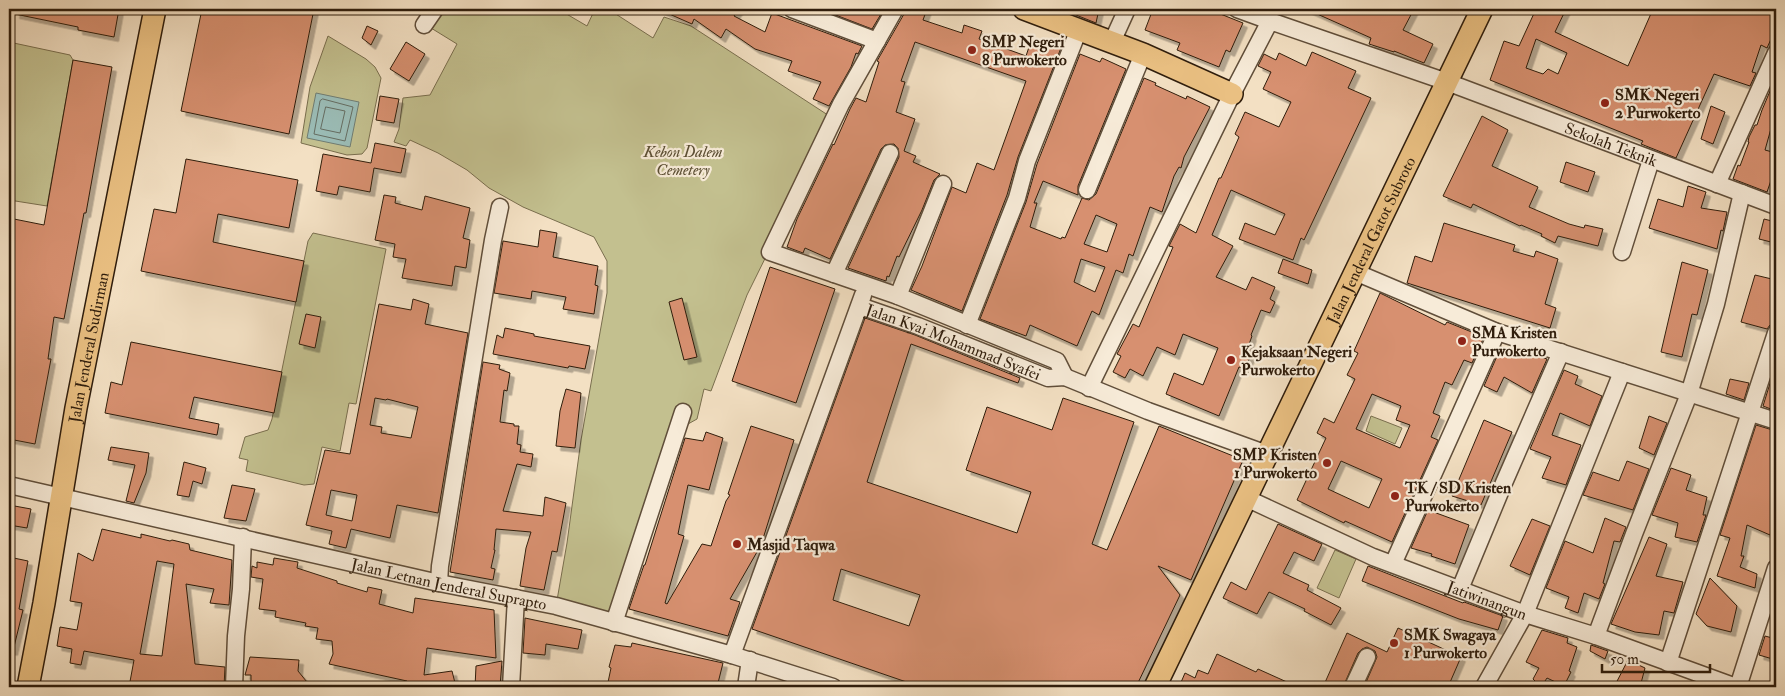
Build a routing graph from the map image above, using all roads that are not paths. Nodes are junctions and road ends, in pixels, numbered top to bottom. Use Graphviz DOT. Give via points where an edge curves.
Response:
graph roads {
  1 [pos="155,9"];
  2 [pos="435,9"];
  3 [pos="792,9"];
  4 [pos="895,9"];
  5 [pos="1024,9"];
  6 [pos="1127,9"];
  7 [pos="1237,9"];
  8 [pos="1482,9"];
  9 [pos="1270,21"];
  10 [pos="424,25"];
  11 [pos="1079,29"];
  12 [pos="877,41"];
  13 [pos="1112,42"];
  14 [pos="1776,53"];
  15 [pos="1143,54"];
  16 [pos="1447,82"];
  17 [pos="1232,94"];
  18 [pos="890,153"];
  19 [pos="1651,160"];
  20 [pos="943,184"];
  21 [pos="1717,184"];
  22 [pos="1087,190"];
  23 [pos="1742,193"];
  24 [pos="1776,206"];
  25 [pos="500,207"];
  26 [pos="1622,252"];
  27 [pos="1355,272"];
  28 [pos="834,274"];
  29 [pos="866,286"];
  30 [pos="898,296"];
  31 [pos="860,306"];
  32 [pos="967,325"];
  33 [pos="1497,332"];
  34 [pos="1776,332"];
  35 [pos="1561,352"];
  36 [pos="1622,372"];
  37 [pos="1065,377"];
  38 [pos="1089,388"];
  39 [pos="1689,394"];
  40 [pos="683,412"];
  41 [pos="1749,412"];
  42 [pos="1776,421"];
  43 [pos="1267,454"];
  44 [pos="9,485"];
  45 [pos="61,498"];
  46 [pos="1246,498"];
  47 [pos="244,537"];
  48 [pos="1393,564"];
  49 [pos="1776,568"];
  50 [pos="439,583"];
  51 [pos="1460,589"];
  52 [pos="516,598"];
  53 [pos="1525,614"];
  54 [pos="614,623"];
  55 [pos="1596,636"];
  56 [pos="732,655"];
  57 [pos="1367,657"];
  58 [pos="750,660"];
  59 [pos="1668,663"];
  60 [pos="28,687"];
  61 [pos="234,687"];
  62 [pos="511,687"];
  63 [pos="746,687"];
  64 [pos="833,687"];
  65 [pos="1155,687"];
  66 [pos="1353,687"];
  67 [pos="1484,687"];
  68 [pos="1737,687"];
  1 -- 45 [label="main road, Jalan Jenderal Sudirman"];
  2 -- 10 [label="street"];
  3 -- 12 [label="street"];
  4 -- 12 [label="street"];
  5 -- 11 [label="main road"];
  6 -- 13 [label="street"];
  7 -- 9 [label="street, Sekolah Teknik"];
  8 -- 16 [label="main road, Jalan Jenderal Gatot Subroto"];
  9 -- 16 [label="street, Sekolah Teknik"];
  9 -- 17 [label="street"];
  11 -- 13 [label="main road"];
  11 -- 32 [label="street"];
  12 -- 28 [label="street" via="841,104 770,252"];
  13 -- 15 [label="main road"];
  14 -- 21 [label="street"];
  15 -- 17 [label="main road"];
  15 -- 22 [label="street"];
  16 -- 19 [label="street, Sekolah Teknik"];
  16 -- 27 [label="main road, Jalan Jenderal Gatot Subroto"];
  17 -- 38 [label="street"];
  18 -- 28 [label="street"];
  19 -- 21 [label="street, Sekolah Teknik"];
  19 -- 26 [label="street"];
  20 -- 30 [label="street"];
  21 -- 23 [label="street, Sekolah Teknik"];
  23 -- 24 [label="street, Sekolah Teknik"];
  23 -- 39 [label="street" via="1716,304"];
  25 -- 50 [label="street"];
  27 -- 33 [label="street"];
  27 -- 43 [label="main road, Jalan Jenderal Gatot Subroto"];
  28 -- 29 [label="street"];
  29 -- 30 [label="street"];
  29 -- 31 [label="street"];
  30 -- 32 [label="street"];
  31 -- 37 [label="street, Jalan Kyai Mohammad Syafei" via="1048,378"];
  31 -- 56 [label="street, Jalan Kyai Mohammad Syafei"];
  32 -- 37 [label="street" via="1057,361"];
  33 -- 35 [label="street"];
  33 -- 48 [label="street"];
  34 -- 41 [label="street"];
  35 -- 36 [label="street"];
  35 -- 51 [label="street"];
  36 -- 39 [label="street"];
  36 -- 53 [label="street"];
  37 -- 38 [label="street, Jalan Kyai Mohammad Syafei"];
  38 -- 43 [label="street, Jalan Kyai Mohammad Syafei"];
  39 -- 41 [label="street"];
  39 -- 55 [label="street"];
  40 -- 54 [label="street"];
  41 -- 42 [label="street"];
  41 -- 59 [label="street"];
  43 -- 46 [label="main road, Jalan Jenderal Gatot Subroto"];
  44 -- 45 [label="street, Jalan Letnan Jenderal Suprapto"];
  45 -- 47 [label="street, Jalan Letnan Jenderal Suprapto"];
  45 -- 60 [label="main road, Jalan Jenderal Sudirman"];
  46 -- 48 [label="street, Jatiwinangun"];
  46 -- 65 [label="main road, Jalan Jenderal Gatot Subroto"];
  47 -- 50 [label="street, Jalan Letnan Jenderal Suprapto"];
  47 -- 61 [label="street"];
  48 -- 51 [label="street, Jatiwinangun"];
  49 -- 68 [label="street"];
  50 -- 52 [label="street, Jalan Letnan Jenderal Suprapto"];
  51 -- 53 [label="street, Jatiwinangun"];
  52 -- 54 [label="street, Jalan Letnan Jenderal Suprapto"];
  52 -- 62 [label="street"];
  53 -- 55 [label="street, Jatiwinangun"];
  53 -- 67 [label="street"];
  54 -- 56 [label="street, Jalan Letnan Jenderal Suprapto"];
  55 -- 59 [label="street, Jatiwinangun"];
  56 -- 58 [label="street, Jalan Letnan Jenderal Suprapto"];
  57 -- 66 [label="street"];
  58 -- 63 [label="street"];
  58 -- 64 [label="street, Jalan Letnan Jenderal Suprapto"];
  59 -- 68 [label="street, Jatiwinangun"];
}
